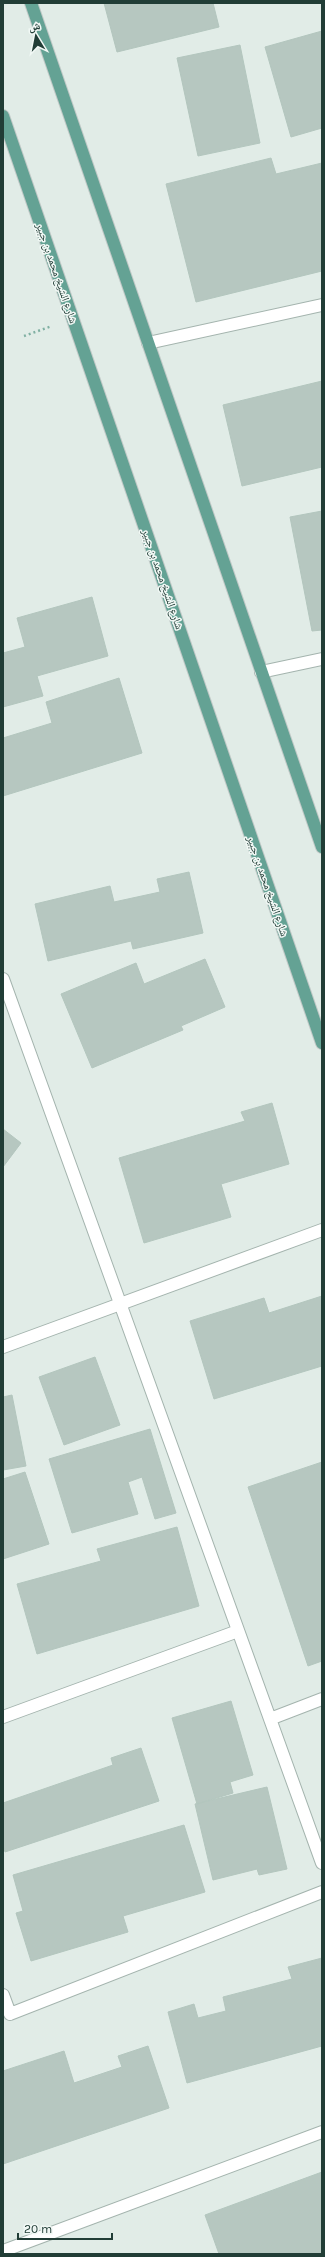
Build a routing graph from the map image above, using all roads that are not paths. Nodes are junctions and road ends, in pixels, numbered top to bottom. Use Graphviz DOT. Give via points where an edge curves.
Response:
graph roads {
  1 [pos="31,3"];
  2 [pos="3,116"];
  3 [pos="322,305"];
  4 [pos="148,343"];
  5 [pos="322,659"];
  6 [pos="261,672"];
  7 [pos="322,848"];
  8 [pos="3,979"];
  9 [pos="322,1043"];
  10 [pos="322,1230"];
  11 [pos="120,1304"];
  12 [pos="3,1347"];
  13 [pos="238,1631"];
  14 [pos="322,1699"];
  15 [pos="3,1717"];
  16 [pos="270,1719"];
  17 [pos="322,1863"];
  18 [pos="322,1892"];
  19 [pos="3,1995"];
  20 [pos="322,2132"];
  21 [pos="3,2251"];
  1 -- 4 [label="main road"];
  2 -- 9 [label="main road, شارع الشيخ محمد بن جبير"];
  3 -- 4 [label="street"];
  4 -- 6 [label="main road"];
  5 -- 6 [label="street"];
  6 -- 7 [label="main road"];
  8 -- 11 [label="street"];
  10 -- 11 [label="street"];
  11 -- 12 [label="street"];
  11 -- 13 [label="street"];
  13 -- 15 [label="street"];
  13 -- 16 [label="street"];
  14 -- 16 [label="street"];
  16 -- 17 [label="street"];
  18 -- 19 [label="street" via="10,2014"];
  20 -- 21 [label="street"];
}
